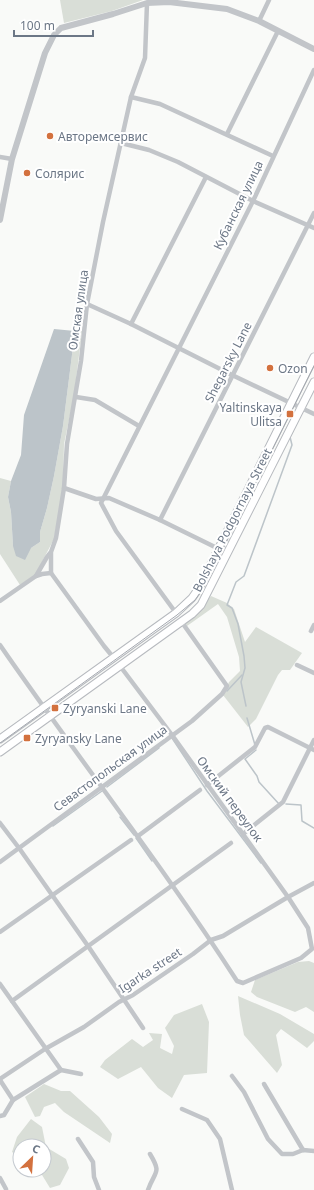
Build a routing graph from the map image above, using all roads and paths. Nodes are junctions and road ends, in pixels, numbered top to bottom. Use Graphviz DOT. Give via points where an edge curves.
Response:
graph roads {
  1 [pos="269,0"];
  2 [pos="147,3"];
  3 [pos="259,21"];
  4 [pos="278,31"];
  5 [pos="314,49"];
  6 [pos="314,70"];
  7 [pos="131,97"];
  8 [pos="227,134"];
  9 [pos="121,143"];
  10 [pos="273,156"];
  11 [pos="0,157"];
  12 [pos="12,159"];
  13 [pos="206,177"];
  14 [pos="252,201"];
  15 [pos="314,213"];
  16 [pos="0,220"];
  17 [pos="308,225"];
  18 [pos="314,228"];
  19 [pos="87,304"];
  20 [pos="131,324"];
  21 [pos="179,348"];
  22 [pos="314,357"];
  23 [pos="232,375"];
  24 [pos="314,382"];
  25 [pos="76,397"];
  26 [pos="291,403"];
  27 [pos="301,408"];
  28 [pos="314,414"];
  29 [pos="139,426"];
  30 [pos="64,488"];
  31 [pos="103,499"];
  32 [pos="160,520"];
  33 [pos="219,549"];
  34 [pos="51,552"];
  35 [pos="51,573"];
  36 [pos="36,576"];
  37 [pos="0,601"];
  38 [pos="176,613"];
  39 [pos="181,621"];
  40 [pos="314,626"];
  41 [pos="311,631"];
  42 [pos="0,645"];
  43 [pos="113,657"];
  44 [pos="297,665"];
  45 [pos="120,666"];
  46 [pos="314,673"];
  47 [pos="43,707"];
  48 [pos="50,717"];
  49 [pos="172,735"];
  50 [pos="0,739"];
  51 [pos="314,740"];
  52 [pos="312,749"];
  53 [pos="0,752"];
  54 [pos="207,785"];
  55 [pos="102,786"];
  56 [pos="200,790"];
  57 [pos="0,824"];
  58 [pos="243,834"];
  59 [pos="138,836"];
  60 [pos="131,840"];
  61 [pos="231,843"];
  62 [pos="19,848"];
  63 [pos="0,862"];
  64 [pos="314,883"];
  65 [pos="173,885"];
  66 [pos="52,896"];
  67 [pos="288,897"];
  68 [pos="0,932"];
  69 [pos="211,940"];
  70 [pos="88,946"];
  71 [pos="0,984"];
  72 [pos="125,1000"];
  73 [pos="12,1001"];
  74 [pos="143,1028"];
  75 [pos="45,1049"];
  76 [pos="60,1070"];
  77 [pos="81,1074"];
  78 [pos="232,1076"];
  79 [pos="0,1080"];
  80 [pos="264,1084"];
  81 [pos="12,1100"];
  82 [pos="182,1109"];
  83 [pos="0,1116"];
  84 [pos="78,1139"];
  85 [pos="303,1150"];
  86 [pos="314,1151"];
  87 [pos="150,1154"];
  88 [pos="0,1178"];
  89 [pos="0,1188"];
  90 [pos="7,1189"];
  91 [pos="99,1190"];
  92 [pos="148,1190"];
  93 [pos="232,1190"];
  1 -- 3 [label="street"];
  2 -- 3 [label="street" via="169,2 227,9"];
  2 -- 7 [label="street, Омская улица" via="145,58"];
  2 -- 12 [label="street" via="61,28 54,35 45,53"];
  3 -- 4 [label="street"];
  4 -- 5 [label="street"];
  4 -- 8 [label="street"];
  6 -- 10 [label="street, Кубанская улица"];
  7 -- 8 [label="street" via="160,104"];
  7 -- 9 [label="street, Омская улица"];
  8 -- 10 [label="street"];
  9 -- 13 [label="street" via="149,150"];
  9 -- 19 [label="street, Омская улица"];
  10 -- 14 [label="street, Кубанская улица"];
  11 -- 12 [label="street"];
  12 -- 16 [label="street"];
  13 -- 14 [label="street"];
  13 -- 20 [label="street"];
  14 -- 17 [label="street"];
  14 -- 21 [label="street, Кубанская улица"];
  15 -- 17 [label="street, Shegarsky Lane"];
  17 -- 18 [label="street"];
  17 -- 23 [label="street, Shegarsky Lane"];
  19 -- 20 [label="street"];
  19 -- 25 [label="street, Омская улица"];
  20 -- 21 [label="street"];
  21 -- 23 [label="street"];
  21 -- 29 [label="street, Кубанская улица"];
  22 -- 26 [label="main road, Bolshaya Podgornaya Street"];
  23 -- 26 [label="street"];
  23 -- 32 [label="street, Shegarsky Lane"];
  24 -- 27 [label="main road, Bolshaya Podgornaya Street"];
  25 -- 29 [label="street" via="95,400"];
  25 -- 30 [label="street, Омская улица" via="67,444"];
  26 -- 27 [label="street"];
  26 -- 33 [label="main road, Bolshaya Podgornaya Street"];
  27 -- 28 [label="street"];
  27 -- 39 [label="main road, Bolshaya Podgornaya Street" via="208,593 201,605"];
  29 -- 31 [label="street, Кубанская улица"];
  30 -- 31 [label="street"];
  30 -- 34 [label="street, Омская улица" via="56,538"];
  31 -- 32 [label="street" via="109,498"];
  31 -- 38 [label="street" via="101,503 116,531"];
  32 -- 33 [label="street"];
  33 -- 38 [label="main road, Bolshaya Podgornaya Street" via="196,593"];
  34 -- 35 [label="street"];
  34 -- 36 [label="street, Омская улица"];
  35 -- 36 [label="street"];
  35 -- 43 [label="street"];
  36 -- 37 [label="street, Омская улица"];
  38 -- 43 [label="main road, Bolshaya Podgornaya Street"];
  39 -- 45 [label="main road, Bolshaya Podgornaya Street"];
  39 -- 49 [label="street, Севастопольская улица" via="227,686 222,694 192,721"];
  40 -- 41 [label="street"];
  42 -- 47 [label="street"];
  43 -- 47 [label="main road, Bolshaya Podgornaya Street"];
  44 -- 46 [label="street"];
  45 -- 48 [label="main road, Bolshaya Podgornaya Street"];
  45 -- 49 [label="street, Омский переулок"];
  47 -- 48 [label="street"];
  47 -- 50 [label="main road, Bolshaya Podgornaya Street"];
  48 -- 53 [label="main road, Bolshaya Podgornaya Street"];
  48 -- 55 [label="street"];
  49 -- 54 [label="street, Омский переулок"];
  49 -- 55 [label="street, Севастопольская улица"];
  51 -- 52 [label="street"];
  52 -- 54 [label="street" via="268,727 265,728 255,747"];
  52 -- 58 [label="street" via="282,804"];
  54 -- 58 [label="street, Омский переулок"];
  55 -- 59 [label="street"];
  55 -- 62 [label="street, Севастопольская улица"];
  56 -- 59 [label="street"];
  57 -- 62 [label="street"];
  58 -- 67 [label="street, Омский переулок"];
  59 -- 65 [label="street"];
  60 -- 66 [label="street"];
  61 -- 65 [label="street"];
  62 -- 63 [label="street, Севастопольская улица"];
  62 -- 66 [label="street"];
  64 -- 67 [label="street, Igarka street"];
  65 -- 69 [label="street"];
  65 -- 70 [label="street"];
  66 -- 68 [label="street"];
  66 -- 70 [label="street"];
  67 -- 69 [label="street, Igarka street" via="223,936"];
  67 -- 69 [label="street, Омский переулок" via="308,928 312,949 301,958 243,983 238,981"];
  69 -- 72 [label="street, Igarka street"];
  70 -- 72 [label="street"];
  70 -- 73 [label="street"];
  71 -- 73 [label="street"];
  72 -- 74 [label="street"];
  72 -- 75 [label="street, Igarka street"];
  73 -- 75 [label="street"];
  75 -- 76 [label="street"];
  75 -- 79 [label="street, Igarka street"];
  76 -- 77 [label="street"];
  76 -- 81 [label="street"];
  78 -- 85 [label="street" via="244,1092 274,1147 286,1155"];
  79 -- 81 [label="street"];
  80 -- 85 [label="street"];
  81 -- 83 [label="street"];
  82 -- 93 [label="street" via="207,1120 220,1139"];
  84 -- 91 [label="street" via="93,1162 94,1177"];
  85 -- 86 [label="street"];
  87 -- 92 [label="street" via="157,1170"];
  88 -- 90 [label="street"];
  89 -- 90 [label="street"];
}
